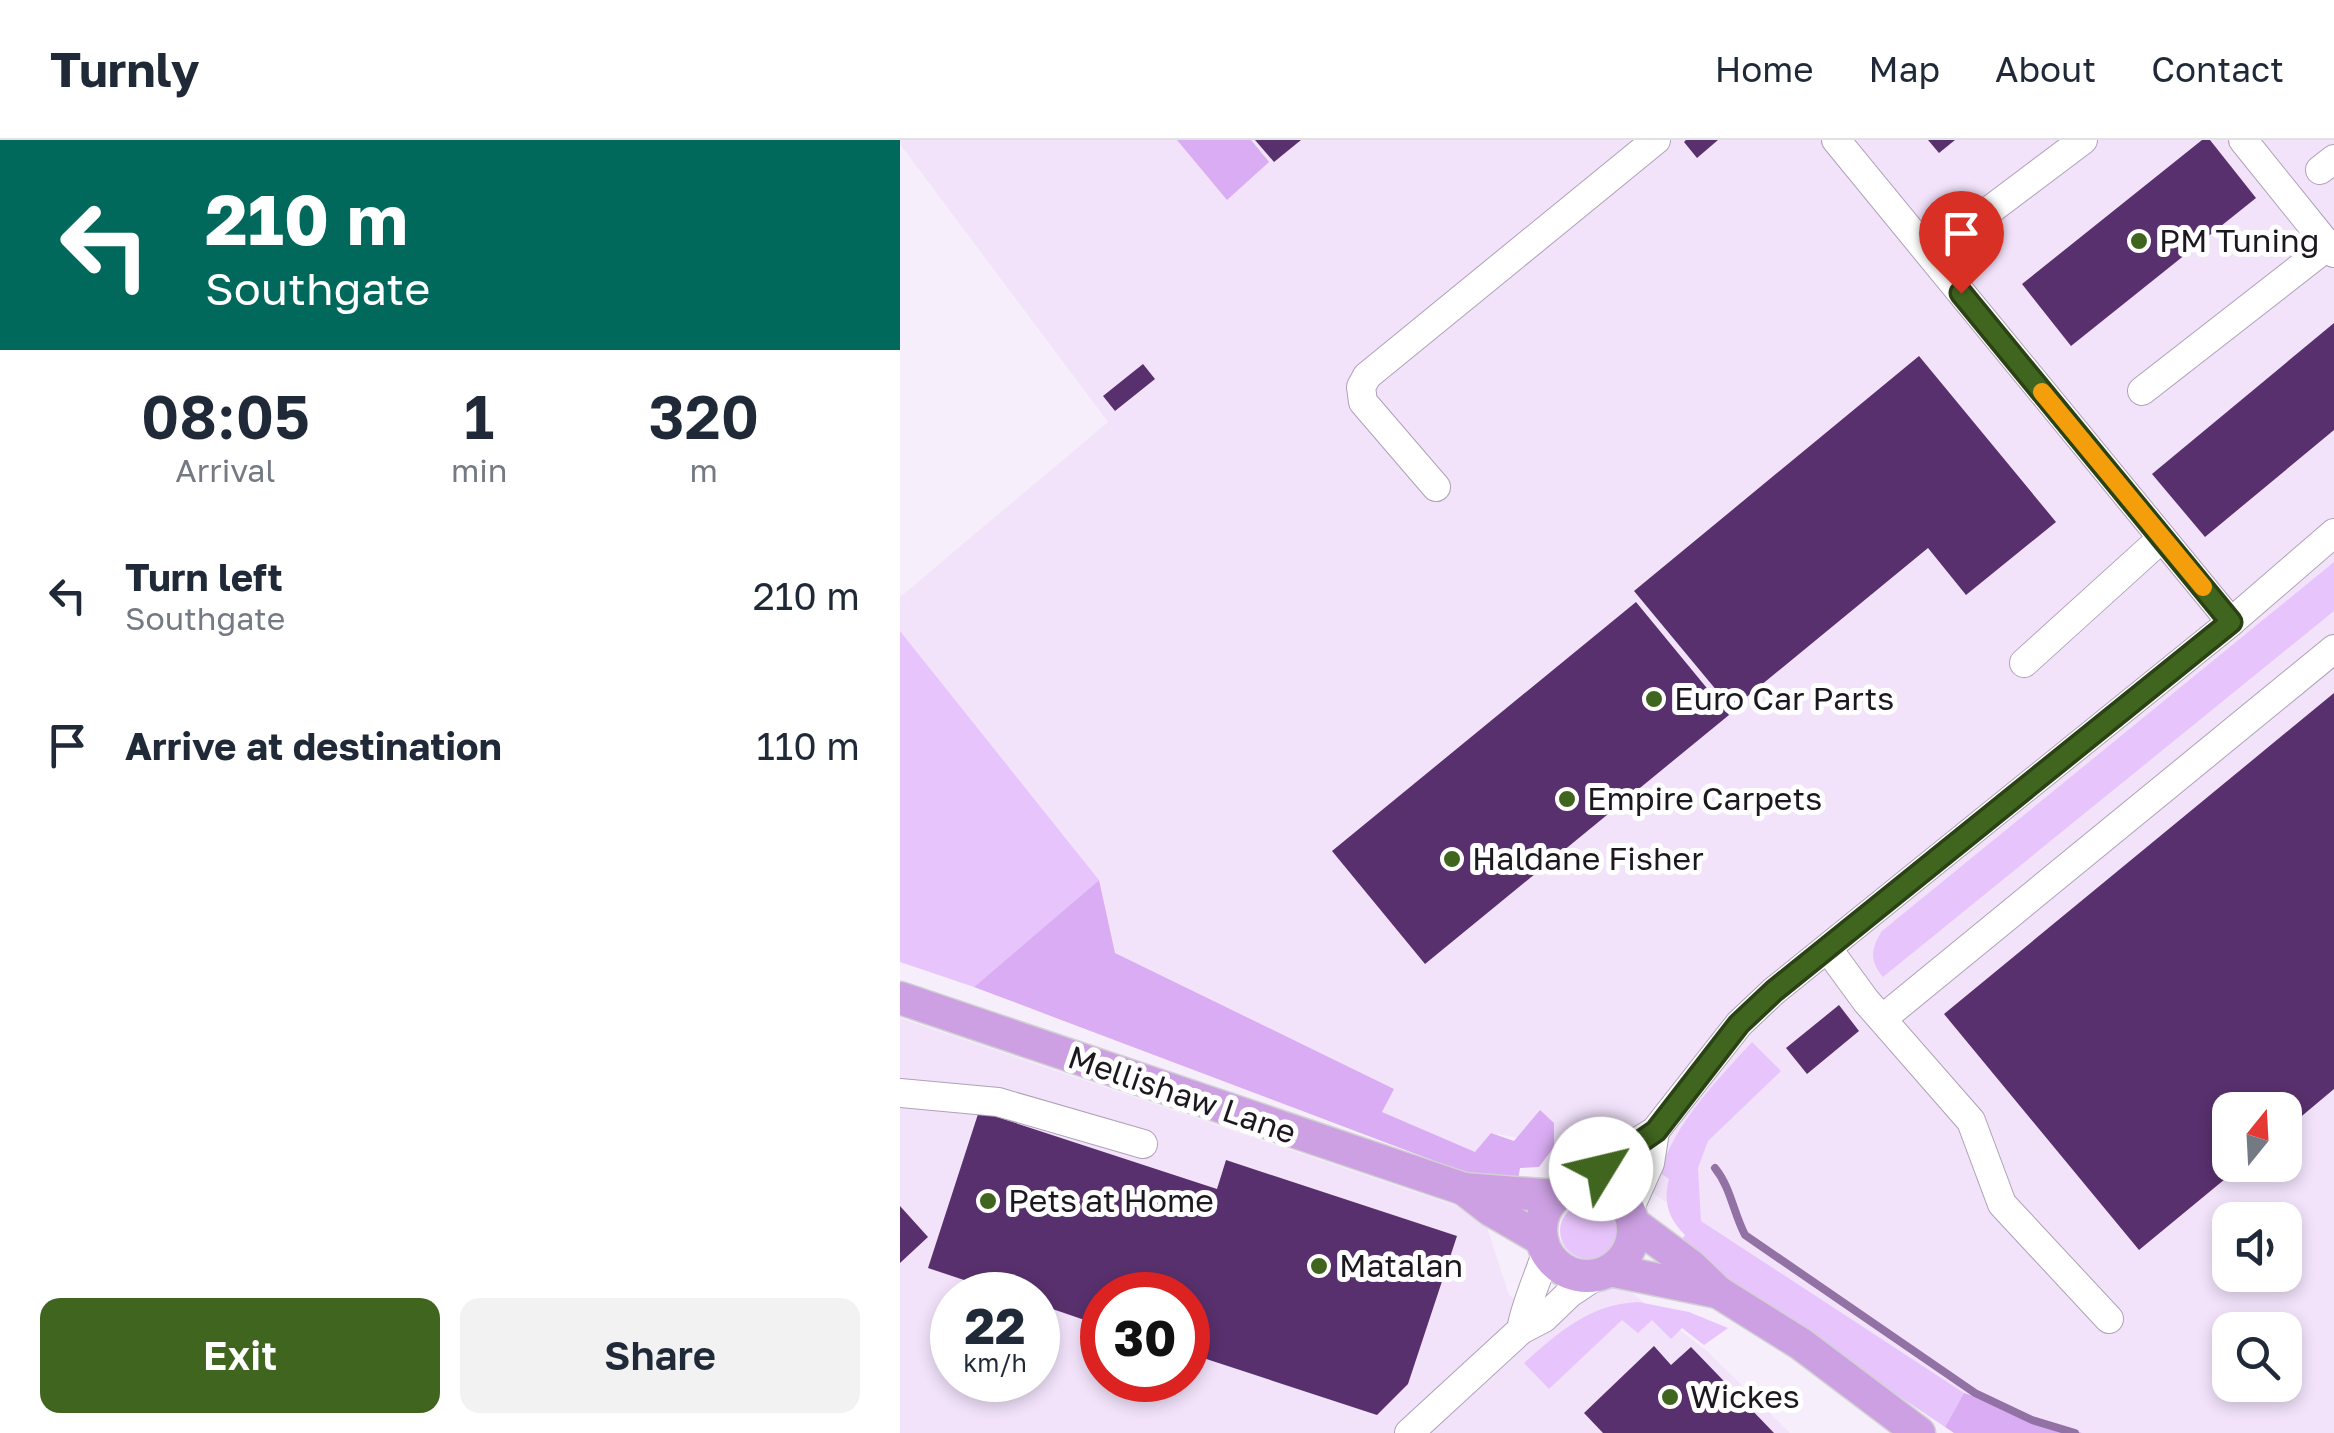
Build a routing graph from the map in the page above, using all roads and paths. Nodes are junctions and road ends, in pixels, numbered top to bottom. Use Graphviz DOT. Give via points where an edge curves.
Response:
graph roads {
  1 [pos="1656,140"];
  2 [pos="1836,140"];
  3 [pos="2083,140"];
  4 [pos="2243,140"];
  5 [pos="1990,210"];
  6 [pos="2331,249"];
  7 [pos="2142,391"];
  8 [pos="1436,486"];
  9 [pos="2334,533"];
  10 [pos="2162,538"];
  11 [pos="2231,622"];
  12 [pos="2334,649"];
  13 [pos="2024,662"];
  14 [pos="1828,949"];
  15 [pos="900,998"];
  16 [pos="1882,1019"];
  17 [pos="900,1093"];
  18 [pos="1656,1131"];
  19 [pos="1142,1144"];
  20 [pos="1464,1188"];
  21 [pos="1569,1190"];
  22 [pos="1630,1217"];
  23 [pos="1544,1246"];
  24 [pos="1603,1273"];
  25 [pos="1718,1292"];
  26 [pos="2110,1319"];
  27 [pos="1521,1330"];
  28 [pos="1409,1433"];
  29 [pos="1919,1433"];
  1 -- 8 [label="street" via="1361,387 1363,402"];
  2 -- 10 [label="street"];
  3 -- 5 [label="street"];
  4 -- 6 [label="street"];
  6 -- 7 [label="street"];
  9 -- 11 [label="street"];
  10 -- 11 [label="street"];
  10 -- 13 [label="street"];
  11 -- 14 [label="street"];
  12 -- 16 [label="street"];
  14 -- 16 [label="street"];
  14 -- 18 [label="street" via="1739,1024"];
  15 -- 20 [label="main road, Mellishaw Lane"];
  16 -- 26 [label="street" via="1970,1120 2002,1204"];
  17 -- 19 [label="street" via="998,1102"];
  18 -- 21 [label="street"];
  18 -- 22 [label="street"];
  20 -- 21 [label="main road, Mellishaw Lane"];
  20 -- 23 [label="main road, Mellishaw Lane"];
  21 -- 22 [label="main road" via="1598,1185 1612,1191"];
  21 -- 23 [label="main road" via="1544,1213"];
  22 -- 24 [label="main road" via="1629,1249"];
  22 -- 25 [label="main road"];
  23 -- 24 [label="main road" via="1568,1272"];
  23 -- 27 [label="street"];
  24 -- 25 [label="main road"];
  24 -- 27 [label="street"];
  25 -- 29 [label="main road" via="1801,1344"];
  27 -- 28 [label="street"];
}
